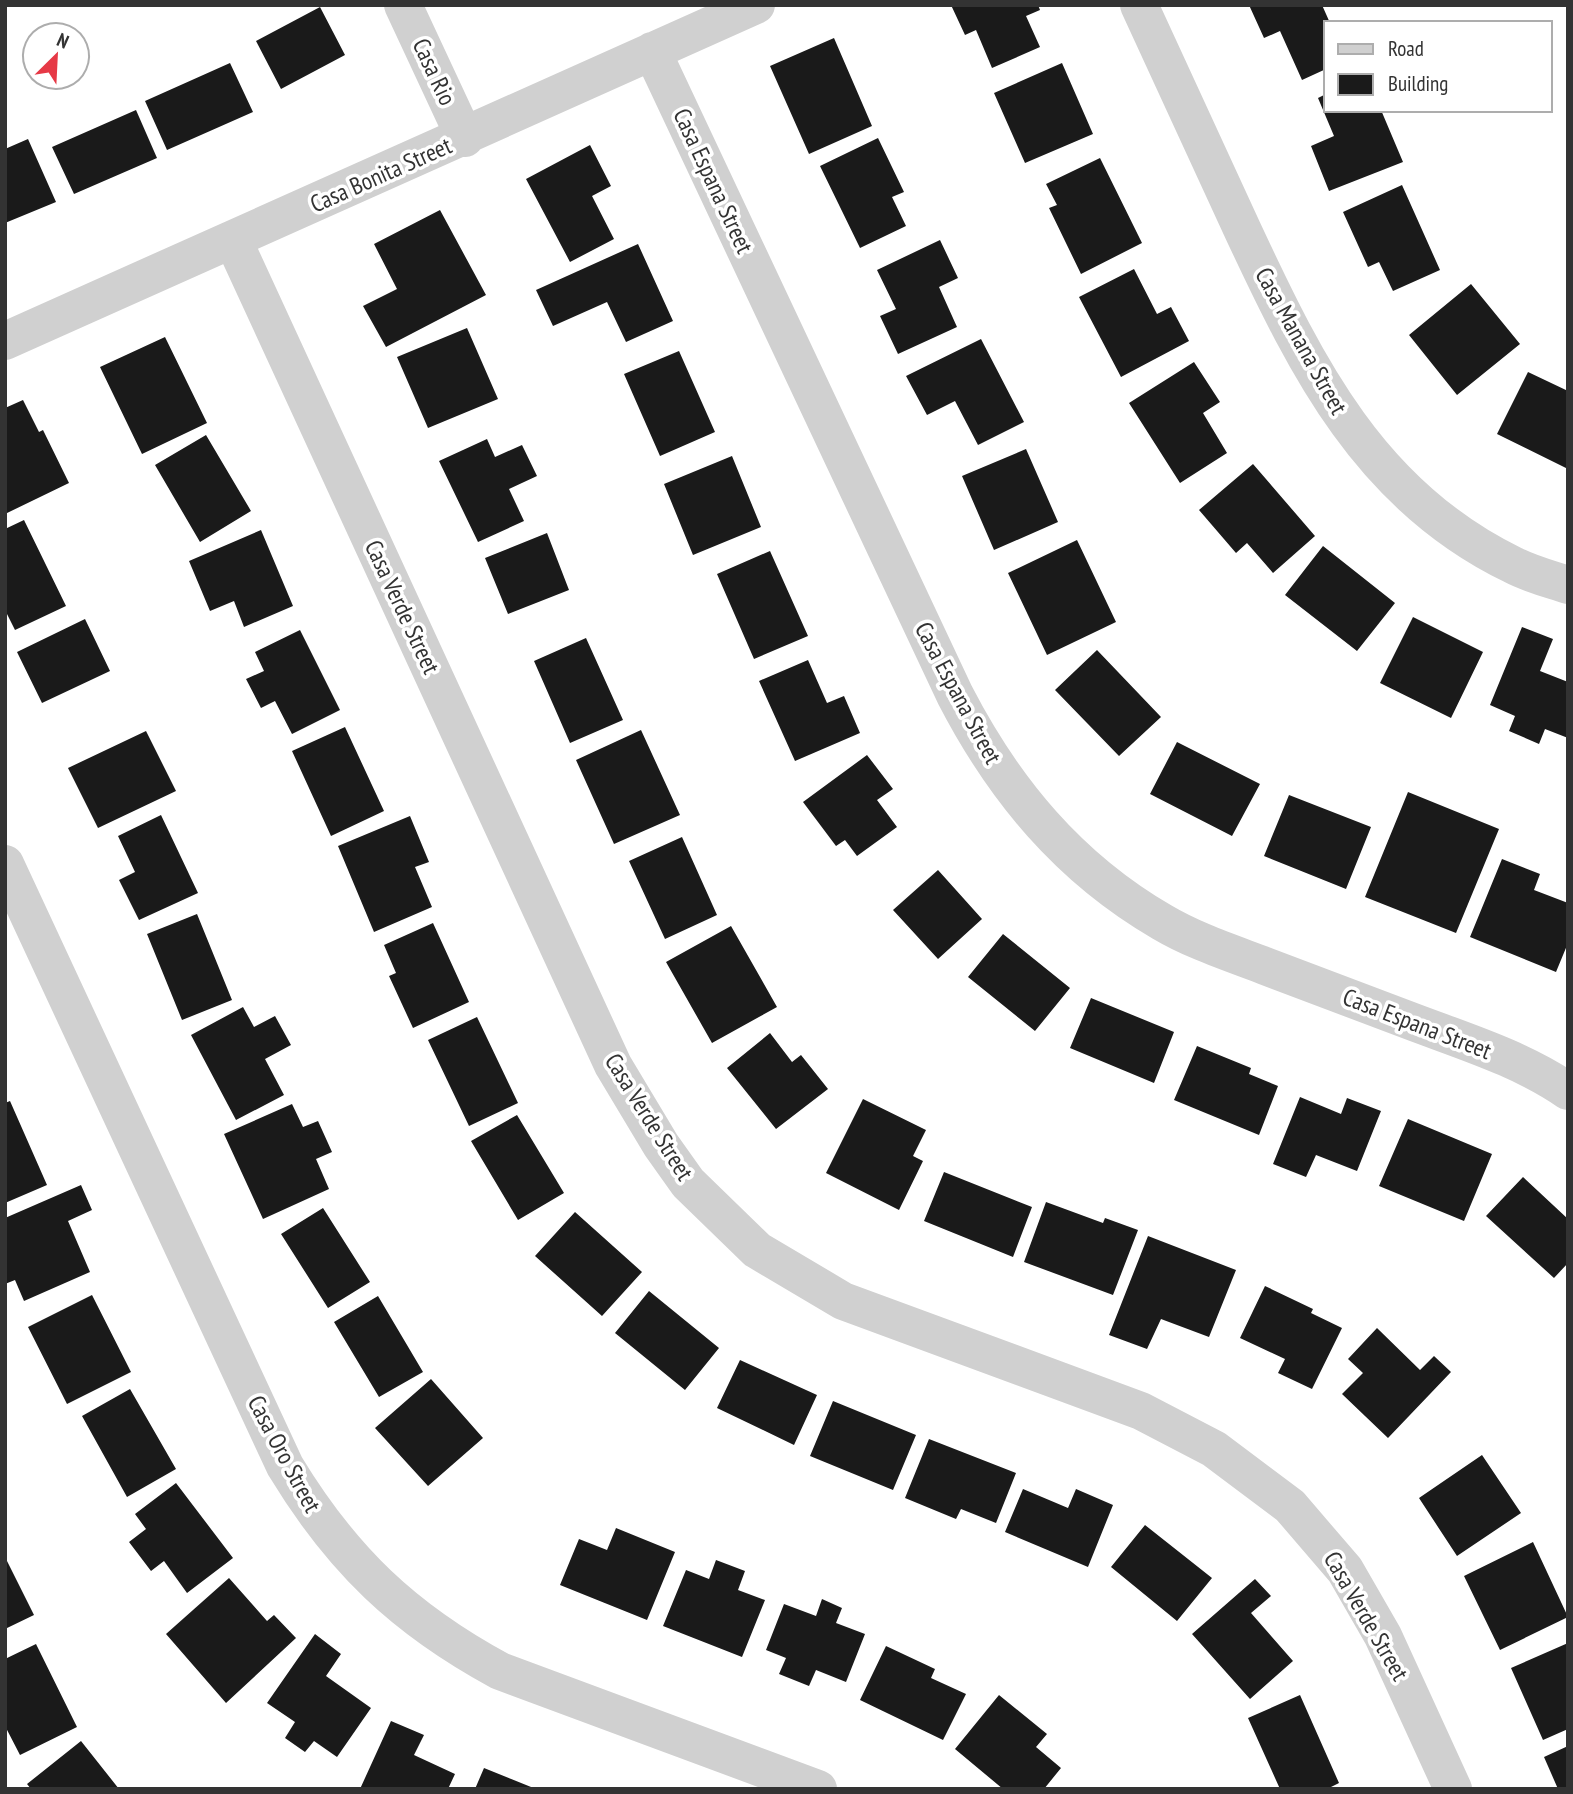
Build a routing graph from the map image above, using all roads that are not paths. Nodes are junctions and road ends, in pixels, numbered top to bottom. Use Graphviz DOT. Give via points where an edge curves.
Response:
graph roads {
  1 [pos="402,5"];
  2 [pos="756,5"];
  3 [pos="1139,5"];
  4 [pos="652,51"];
  5 [pos="465,138"];
  6 [pos="233,240"];
  7 [pos="5,341"];
  8 [pos="1568,585"];
  9 [pos="5,864"];
  10 [pos="1568,1091"];
  11 [pos="818,1789"];
  12 [pos="1453,1789"];
  1 -- 5 [label="street, Casa Rio"];
  2 -- 4 [label="street, Casa Bonita Street"];
  3 -- 8 [label="street, Casa Manana Street" via="1285,320 1314,376 1349,428 1395,481 1446,526 1516,567"];
  4 -- 5 [label="street, Casa Bonita Street"];
  4 -- 10 [label="street, Casa Espana Street" via="955,695 979,742 1041,826 1079,863 1164,923 1517,1061"];
  5 -- 6 [label="street, Casa Bonita Street"];
  6 -- 7 [label="street, Casa Bonita Street"];
  6 -- 12 [label="street, Casa Verde Street" via="614,1065 688,1183 757,1250 843,1301 1141,1410 1214,1449 1257,1479 1290,1506 1345,1570 1382,1636"];
  9 -- 11 [label="street, Casa Oro Street" via="285,1466 341,1549 414,1618 500,1671"];
}
